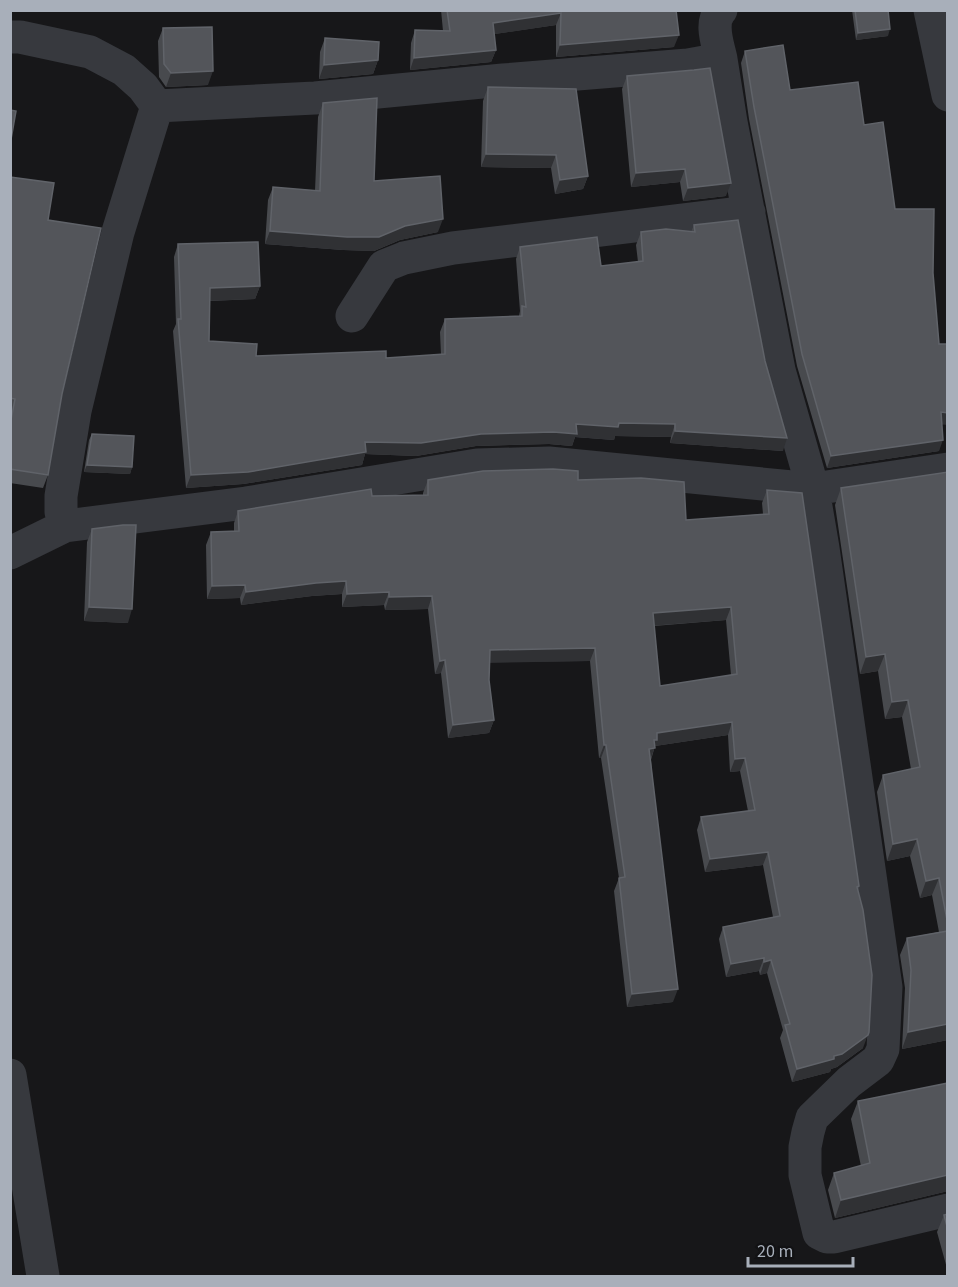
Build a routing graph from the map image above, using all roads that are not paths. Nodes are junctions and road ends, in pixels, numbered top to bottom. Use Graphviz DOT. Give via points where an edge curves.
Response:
graph roads {
  1 [pos="721,10"];
  2 [pos="930,10"];
  3 [pos="10,37"];
  4 [pos="721,59"];
  5 [pos="948,95"];
  6 [pos="157,106"];
  7 [pos="749,212"];
  8 [pos="352,316"];
  9 [pos="948,469"];
  10 [pos="813,489"];
  11 [pos="65,526"];
  12 [pos="10,553"];
  13 [pos="10,1075"];
  14 [pos="948,1210"];
  15 [pos="43,1276"];
  1 -- 4 [label="street" via="715,32"];
  2 -- 5 [label="street"];
  3 -- 6 [label="street" via="90,51 124,70"];
  4 -- 6 [label="street" via="315,98"];
  4 -- 7 [label="street"];
  6 -- 11 [label="street" via="118,232 75,411 61,496"];
  7 -- 8 [label="street" via="453,248 404,258 384,266"];
  7 -- 10 [label="street" via="779,370"];
  9 -- 10 [label="street"];
  10 -- 11 [label="street" via="549,463 477,465 246,503"];
  10 -- 14 [label="street" via="886,1006 883,1049 878,1060 812,1118 805,1175 819,1233 827,1237"];
  11 -- 12 [label="street"];
  13 -- 15 [label="street"];
}
